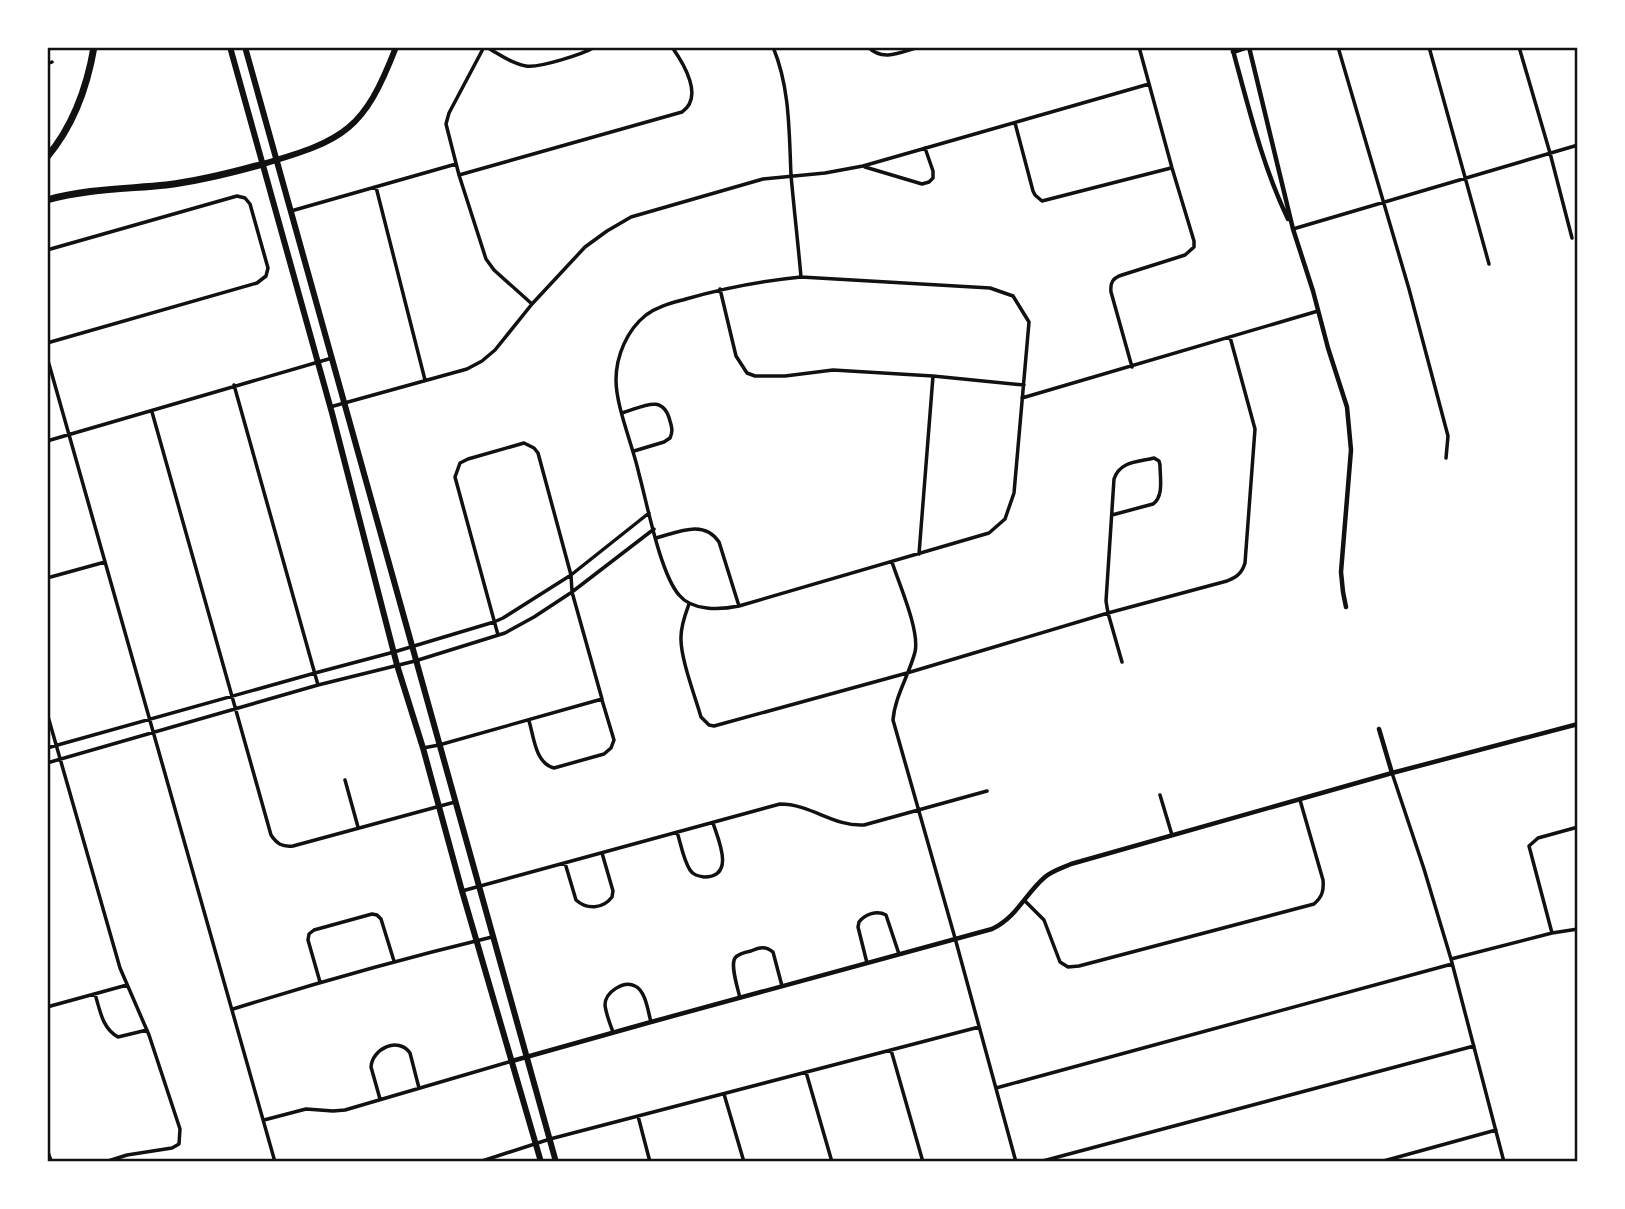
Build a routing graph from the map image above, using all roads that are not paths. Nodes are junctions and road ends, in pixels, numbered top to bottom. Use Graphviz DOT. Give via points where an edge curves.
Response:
graph roads {
  1 [pos="94,47"];
  2 [pos="230,47"];
  3 [pos="245,47"];
  4 [pos="396,47"];
  5 [pos="485,47"];
  6 [pos="595,47"];
  7 [pos="672,47"];
  8 [pos="773,47"];
  9 [pos="868,47"];
  10 [pos="919,47"];
  11 [pos="1139,47"];
  12 [pos="1249,47"];
  13 [pos="1338,47"];
  14 [pos="1429,47"];
  15 [pos="1519,47"];
  16 [pos="1233,50"];
  17 [pos="1149,84"];
  18 [pos="1015,123"];
  19 [pos="1578,145"];
  20 [pos="925,148"];
  21 [pos="1550,153"];
  22 [pos="47,157"];
  23 [pos="276,160"];
  24 [pos="262,164"];
  25 [pos="456,164"];
  26 [pos="863,166"];
  27 [pos="1171,168"];
  28 [pos="459,175"];
  29 [pos="792,176"];
  30 [pos="1466,178"];
  31 [pos="376,187"];
  32 [pos="47,200"];
  33 [pos="1384,203"];
  34 [pos="291,211"];
  35 [pos="1293,229"];
  36 [pos="1572,238"];
  37 [pos="47,250"];
  38 [pos="1489,264"];
  39 [pos="801,277"];
  40 [pos="720,289"];
  41 [pos="532,303"];
  42 [pos="1318,311"];
  43 [pos="1230,337"];
  44 [pos="47,343"];
  45 [pos="47,357"];
  46 [pos="331,358"];
  47 [pos="318,362"];
  48 [pos="1132,366"];
  49 [pos="933,376"];
  50 [pos="425,380"];
  51 [pos="234,385"];
  52 [pos="1024,385"];
  53 [pos="1022,398"];
  54 [pos="344,403"];
  55 [pos="330,407"];
  56 [pos="152,412"];
  57 [pos="622,413"];
  58 [pos="69,436"];
  59 [pos="47,441"];
  60 [pos="634,451"];
  61 [pos="1446,458"];
  62 [pos="649,513"];
  63 [pos="1112,515"];
  64 [pos="654,529"];
  65 [pos="656,538"];
  66 [pos="919,554"];
  67 [pos="105,562"];
  68 [pos="892,562"];
  69 [pos="571,575"];
  70 [pos="47,578"];
  71 [pos="572,592"];
  72 [pos="689,604"];
  73 [pos="739,606"];
  74 [pos="1346,607"];
  75 [pos="1108,613"];
  76 [pos="494,622"];
  77 [pos="498,635"];
  78 [pos="411,647"];
  79 [pos="394,652"];
  80 [pos="415,661"];
  81 [pos="1122,662"];
  82 [pos="397,665"];
  83 [pos="315,673"];
  84 [pos="907,673"];
  85 [pos="318,685"];
  86 [pos="232,697"];
  87 [pos="602,699"];
  88 [pos="235,709"];
  89 [pos="47,713"];
  90 [pos="149,719"];
  91 [pos="529,720"];
  92 [pos="1578,723"];
  93 [pos="1379,729"];
  94 [pos="153,734"];
  95 [pos="56,745"];
  96 [pos="439,745"];
  97 [pos="47,748"];
  98 [pos="423,748"];
  99 [pos="60,760"];
  100 [pos="47,763"];
  101 [pos="1392,773"];
  102 [pos="345,780"];
  103 [pos="987,791"];
  104 [pos="1160,795"];
  105 [pos="1300,800"];
  106 [pos="456,802"];
  107 [pos="439,806"];
  108 [pos="919,810"];
  109 [pos="713,822"];
  110 [pos="358,827"];
  111 [pos="1578,827"];
  112 [pos="677,832"];
  113 [pos="1172,835"];
  114 [pos="602,853"];
  115 [pos="565,863"];
  116 [pos="479,887"];
  117 [pos="462,891"];
  118 [pos="1025,901"];
  119 [pos="1578,929"];
  120 [pos="1552,933"];
  121 [pos="492,937"];
  122 [pos="955,938"];
  123 [pos="478,940"];
  124 [pos="899,954"];
  125 [pos="394,961"];
  126 [pos="1452,962"];
  127 [pos="867,963"];
  128 [pos="320,982"];
  129 [pos="127,985"];
  130 [pos="782,986"];
  131 [pos="94,994"];
  132 [pos="740,998"];
  133 [pos="47,1007"];
  134 [pos="233,1009"];
  135 [pos="651,1022"];
  136 [pos="979,1027"];
  137 [pos="147,1030"];
  138 [pos="613,1032"];
  139 [pos="1474,1046"];
  140 [pos="891,1050"];
  141 [pos="526,1057"];
  142 [pos="512,1061"];
  143 [pos="806,1072"];
  144 [pos="419,1088"];
  145 [pos="996,1088"];
  146 [pos="724,1094"];
  147 [pos="380,1099"];
  148 [pos="638,1116"];
  149 [pos="264,1120"];
  150 [pos="1496,1130"];
  151 [pos="550,1139"];
  152 [pos="536,1144"];
  153 [pos="47,1150"];
  154 [pos="51,1162"];
  155 [pos="105,1162"];
  156 [pos="275,1162"];
  157 [pos="479,1162"];
  158 [pos="541,1162"];
  159 [pos="556,1162"];
  160 [pos="650,1162"];
  161 [pos="744,1162"];
  162 [pos="832,1162"];
  163 [pos="923,1162"];
  164 [pos="1016,1162"];
  165 [pos="1039,1162"];
  166 [pos="1380,1162"];
  167 [pos="1504,1162"];
  1 -- 22 [label="highway" via="81,101"];
  2 -- 24 [label="main road"];
  3 -- 23 [label="main road"];
  4 -- 23 [label="main road" via="375,96 353,124 321,146"];
  5 -- 6 [label="street" via="530,67"];
  5 -- 25 [label="street" via="446,124"];
  7 -- 28 [label="street" via="693,96 682,112"];
  8 -- 29 [label="street" via="787,94"];
  9 -- 10 [label="street" via="883,56"];
  11 -- 17 [label="street"];
  12 -- 16 [label="street"];
  12 -- 35 [label="street"];
  13 -- 33 [label="street"];
  14 -- 30 [label="street"];
  15 -- 21 [label="street"];
  16 -- 35 [label="street" via="1277,196"];
  17 -- 18 [label="street"];
  17 -- 27 [label="street"];
  18 -- 20 [label="street"];
  18 -- 27 [label="street" via="1033,191 1042,201"];
  19 -- 21 [label="street"];
  20 -- 26 [label="street"];
  20 -- 26 [label="street" via="933,171 929,182 922,184"];
  21 -- 30 [label="street"];
  21 -- 36 [label="street"];
  23 -- 24 [label="main road"];
  23 -- 34 [label="main road"];
  24 -- 32 [label="highway" via="181,183 94,190"];
  24 -- 47 [label="main road"];
  25 -- 28 [label="street"];
  25 -- 31 [label="street"];
  26 -- 29 [label="street"];
  27 -- 48 [label="street" via="1194,247 1185,255 1112,281"];
  28 -- 41 [label="street" via="486,259"];
  29 -- 39 [label="street"];
  29 -- 41 [label="street" via="763,179 631,217 584,247"];
  30 -- 33 [label="street"];
  30 -- 38 [label="street"];
  31 -- 34 [label="street"];
  31 -- 50 [label="street"];
  33 -- 35 [label="street"];
  33 -- 61 [label="street" via="1448,436"];
  34 -- 46 [label="main road"];
  35 -- 42 [label="street"];
  37 -- 44 [label="street" via="237,196 250,204 268,268 260,281"];
  39 -- 40 [label="street"];
  39 -- 52 [label="street" via="990,288 1013,296 1029,322"];
  40 -- 49 [label="street" via="736,356 747,373 785,376 833,370"];
  40 -- 57 [label="street" via="658,307 633,329 617,362"];
  41 -- 50 [label="street" via="482,360 467,369"];
  42 -- 43 [label="street"];
  42 -- 74 [label="street" via="1350,427 1341,572"];
  43 -- 48 [label="street"];
  43 -- 75 [label="street" via="1255,429 1243,570 1227,581"];
  45 -- 58 [label="street"];
  46 -- 47 [label="street"];
  46 -- 54 [label="main road"];
  47 -- 51 [label="street"];
  47 -- 55 [label="main road"];
  48 -- 53 [label="street"];
  49 -- 52 [label="street"];
  49 -- 66 [label="street"];
  50 -- 54 [label="street"];
  51 -- 56 [label="street"];
  51 -- 83 [label="street"];
  52 -- 53 [label="street"];
  53 -- 66 [label="street" via="1014,493 1005,519 989,533"];
  54 -- 55 [label="street"];
  54 -- 78 [label="main road"];
  55 -- 79 [label="main road"];
  56 -- 58 [label="street"];
  56 -- 86 [label="street"];
  57 -- 60 [label="street"];
  57 -- 60 [label="street" via="654,404 668,411 673,429 670,438"];
  58 -- 59 [label="street"];
  58 -- 67 [label="street"];
  60 -- 62 [label="street"];
  62 -- 64 [label="street"];
  62 -- 69 [label="street"];
  63 -- 63 [label="street" via="1119,468 1154,458 1159,461 1158,500"];
  63 -- 75 [label="street"];
  64 -- 65 [label="street"];
  64 -- 71 [label="street"];
  65 -- 72 [label="street" via="678,595"];
  65 -- 73 [label="street" via="698,527 716,537"];
  66 -- 68 [label="street"];
  67 -- 70 [label="street"];
  67 -- 90 [label="street"];
  68 -- 73 [label="street"];
  68 -- 84 [label="street" via="916,641"];
  69 -- 71 [label="street"];
  69 -- 76 [label="street"];
  69 -- 76 [label="street" via="534,448 524,443 460,463 455,477"];
  71 -- 77 [label="street"];
  71 -- 87 [label="street"];
  72 -- 73 [label="street" via="715,609"];
  72 -- 84 [label="street" via="681,648 701,718 709,725"];
  75 -- 81 [label="street"];
  75 -- 84 [label="street"];
  76 -- 77 [label="street"];
  76 -- 78 [label="street"];
  77 -- 80 [label="street"];
  78 -- 79 [label="street"];
  78 -- 80 [label="main road"];
  79 -- 82 [label="main road"];
  79 -- 83 [label="street"];
  80 -- 82 [label="street"];
  80 -- 96 [label="main road"];
  82 -- 85 [label="street"];
  82 -- 98 [label="main road"];
  83 -- 85 [label="street"];
  83 -- 86 [label="street"];
  84 -- 108 [label="street" via="893,720"];
  85 -- 88 [label="street"];
  86 -- 88 [label="street"];
  86 -- 90 [label="street"];
  87 -- 91 [label="street"];
  87 -- 91 [label="street" via="614,740 604,754 547,766 541,761"];
  88 -- 94 [label="street"];
  88 -- 110 [label="street" via="271,835 279,845 293,846"];
  89 -- 95 [label="street"];
  90 -- 94 [label="street"];
  90 -- 95 [label="street"];
  91 -- 96 [label="street"];
  92 -- 101 [label="street"];
  93 -- 101 [label="street"];
  94 -- 99 [label="street"];
  94 -- 134 [label="street"];
  95 -- 97 [label="street"];
  95 -- 99 [label="street"];
  96 -- 98 [label="street"];
  96 -- 106 [label="main road"];
  98 -- 107 [label="main road"];
  99 -- 100 [label="street"];
  99 -- 129 [label="street"];
  101 -- 105 [label="street"];
  101 -- 126 [label="street"];
  102 -- 110 [label="street"];
  103 -- 108 [label="street"];
  104 -- 113 [label="street"];
  105 -- 113 [label="street"];
  105 -- 118 [label="street" via="1323,880 1321,898 1314,904 1068,967 1060,962 1044,920"];
  106 -- 107 [label="street"];
  106 -- 116 [label="main road"];
  107 -- 110 [label="street"];
  107 -- 117 [label="main road"];
  108 -- 109 [label="street" via="853,826 800,806 780,804"];
  108 -- 122 [label="street"];
  109 -- 112 [label="street"];
  109 -- 112 [label="street" via="724,863 709,877 688,868"];
  111 -- 120 [label="street" via="1544,836 1530,846"];
  112 -- 114 [label="street"];
  113 -- 118 [label="street" via="1056,870 1034,887"];
  114 -- 115 [label="street"];
  114 -- 115 [label="street" via="613,891 605,904 590,908 576,900"];
  115 -- 116 [label="street"];
  116 -- 117 [label="street"];
  116 -- 121 [label="main road"];
  117 -- 123 [label="main road"];
  118 -- 122 [label="street" via="998,926"];
  119 -- 120 [label="street"];
  120 -- 126 [label="street"];
  121 -- 123 [label="street"];
  121 -- 141 [label="main road"];
  122 -- 124 [label="street"];
  122 -- 136 [label="street"];
  123 -- 125 [label="street"];
  123 -- 142 [label="main road"];
  124 -- 127 [label="street"];
  124 -- 127 [label="street" via="886,915 867,915 858,927"];
  125 -- 128 [label="street"];
  125 -- 128 [label="street" via="377,915 314,930 308,940"];
  126 -- 139 [label="street"];
  126 -- 145 [label="street"];
  127 -- 130 [label="street"];
  128 -- 134 [label="street"];
  129 -- 131 [label="street"];
  129 -- 137 [label="street"];
  130 -- 132 [label="street"];
  130 -- 132 [label="street" via="773,951 756,949 734,960"];
  131 -- 133 [label="street"];
  131 -- 137 [label="street" via="111,1033 118,1037"];
  132 -- 135 [label="street"];
  134 -- 149 [label="street"];
  135 -- 138 [label="street"];
  135 -- 138 [label="street" via="641,991 628,985 606,998"];
  136 -- 140 [label="street"];
  136 -- 145 [label="street"];
  137 -- 155 [label="street" via="180,1129 178,1144"];
  138 -- 141 [label="street"];
  139 -- 150 [label="street"];
  139 -- 165 [label="street"];
  140 -- 143 [label="street"];
  140 -- 163 [label="street"];
  141 -- 142 [label="street"];
  141 -- 151 [label="main road"];
  142 -- 144 [label="street"];
  142 -- 152 [label="main road"];
  143 -- 146 [label="street"];
  143 -- 162 [label="street"];
  144 -- 147 [label="street"];
  144 -- 147 [label="street" via="406,1048 390,1045 371,1062"];
  145 -- 164 [label="street"];
  146 -- 148 [label="street"];
  146 -- 161 [label="street"];
  147 -- 149 [label="street" via="340,1111 306,1109"];
  148 -- 151 [label="street"];
  148 -- 160 [label="street"];
  149 -- 156 [label="street"];
  150 -- 166 [label="street"];
  150 -- 167 [label="street"];
  151 -- 152 [label="street"];
  151 -- 159 [label="main road"];
  152 -- 157 [label="street"];
  152 -- 158 [label="main road"];
  153 -- 154 [label="street"];
}
